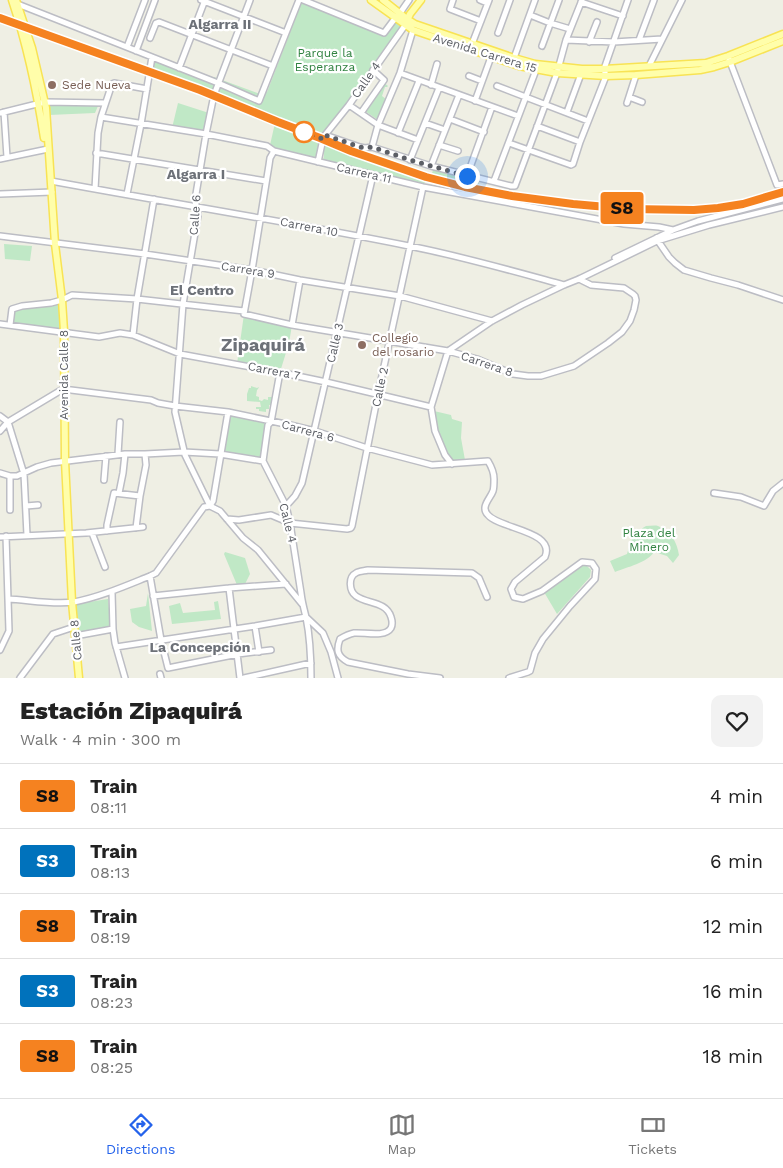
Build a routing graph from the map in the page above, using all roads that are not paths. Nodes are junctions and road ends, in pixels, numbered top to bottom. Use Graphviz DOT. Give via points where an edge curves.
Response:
graph roads {
  1 [pos="146,0"];
  2 [pos="155,0"];
  3 [pos="203,0"];
  4 [pos="250,0"];
  5 [pos="299,0"];
  6 [pos="303,0"];
  7 [pos="372,0"];
  8 [pos="383,0"];
  9 [pos="409,0"];
  10 [pos="421,0"];
  11 [pos="453,0"];
  12 [pos="480,0"];
  13 [pos="510,0"];
  14 [pos="536,0"];
  15 [pos="559,0"];
  16 [pos="628,0"];
  17 [pos="654,0"];
  18 [pos="682,0"];
  19 [pos="488,1"];
  20 [pos="581,1"];
  21 [pos="15,2"];
  22 [pos="398,15"];
  23 [pos="530,15"];
  24 [pos="623,16"];
  25 [pos="244,17"];
  26 [pos="480,20"];
  27 [pos="406,22"];
  28 [pos="597,22"];
  29 [pos="550,23"];
  30 [pos="570,29"];
  31 [pos="413,30"];
  32 [pos="286,33"];
  33 [pos="498,33"];
  34 [pos="192,34"];
  35 [pos="783,34"];
  36 [pos="150,38"];
  37 [pos="662,39"];
  38 [pos="566,40"];
  39 [pos="639,40"];
  40 [pos="783,41"];
  41 [pos="589,42"];
  42 [pos="614,42"];
  43 [pos="472,44"];
  44 [pos="542,46"];
  45 [pos="127,48"];
  46 [pos="231,49"];
  47 [pos="136,51"];
  48 [pos="152,57"];
  49 [pos="491,57"];
  50 [pos="514,58"];
  51 [pos="729,59"];
  52 [pos="437,64"];
  53 [pos="273,66"];
  54 [pos="650,66"];
  55 [pos="179,68"];
  56 [pos="373,70"];
  57 [pos="536,70"];
  58 [pos="558,70"];
  59 [pos="605,72"];
  60 [pos="400,73"];
  61 [pos="581,74"];
  62 [pos="636,75"];
  63 [pos="469,76"];
  64 [pos="419,81"];
  65 [pos="482,81"];
  66 [pos="218,83"];
  67 [pos="431,85"];
  68 [pos="497,86"];
  69 [pos="439,88"];
  70 [pos="147,89"];
  71 [pos="458,95"];
  72 [pos="525,97"];
  73 [pos="475,101"];
  74 [pos="42,102"];
  75 [pos="642,102"];
  76 [pos="105,103"];
  77 [pos="349,104"];
  78 [pos="545,105"];
  79 [pos="492,107"];
  80 [pos="2,112"];
  81 [pos="567,112"];
  82 [pos="360,113"];
  83 [pos="518,116"];
  84 [pos="101,117"];
  85 [pos="450,119"];
  86 [pos="588,121"];
  87 [pos="425,123"];
  88 [pos="141,124"];
  89 [pos="378,125"];
  90 [pos="537,126"];
  91 [pos="445,130"];
  92 [pos="484,132"];
  93 [pos="398,133"];
  94 [pos="206,134"];
  95 [pos="325,135"];
  96 [pos="418,140"];
  97 [pos="580,142"];
  98 [pos="509,143"];
  99 [pos="439,145"];
  100 [pos="372,147"];
  101 [pos="48,149"];
  102 [pos="528,149"];
  103 [pos="274,151"];
  104 [pos="458,151"];
  105 [pos="96,153"];
  106 [pos="7,157"];
  107 [pos="0,159"];
  108 [pos="134,159"];
  109 [pos="410,160"];
  110 [pos="318,162"];
  111 [pos="431,166"];
  112 [pos="200,170"];
  113 [pos="373,175"];
  114 [pos="467,176"];
  115 [pos="51,181"];
  116 [pos="266,181"];
  117 [pos="494,181"];
  118 [pos="783,184"];
  119 [pos="423,186"];
  120 [pos="95,189"];
  121 [pos="52,192"];
  122 [pos="0,194"];
  123 [pos="127,194"];
  124 [pos="783,199"];
  125 [pos="154,200"];
  126 [pos="196,206"];
  127 [pos="783,207"];
  128 [pos="261,218"];
  129 [pos="659,227"];
  130 [pos="673,233"];
  131 [pos="0,236"];
  132 [pos="359,237"];
  133 [pos="660,238"];
  134 [pos="55,244"];
  135 [pos="409,246"];
  136 [pos="145,254"];
  137 [pos="190,262"];
  138 [pos="252,270"];
  139 [pos="579,279"];
  140 [pos="300,280"];
  141 [pos="565,284"];
  142 [pos="347,287"];
  143 [pos="400,296"];
  144 [pos="137,299"];
  145 [pos="62,300"];
  146 [pos="783,300"];
  147 [pos="183,304"];
  148 [pos="244,313"];
  149 [pos="492,321"];
  150 [pos="0,324"];
  151 [pos="10,325"];
  152 [pos="292,325"];
  153 [pos="64,332"];
  154 [pos="338,332"];
  155 [pos="133,335"];
  156 [pos="389,341"];
  157 [pos="448,351"];
  158 [pos="180,354"];
  159 [pos="280,372"];
  160 [pos="326,382"];
  161 [pos="63,389"];
  162 [pos="378,394"];
  163 [pos="175,406"];
  164 [pos="431,407"];
  165 [pos="228,412"];
  166 [pos="0,416"];
  167 [pos="4,422"];
  168 [pos="120,422"];
  169 [pos="271,422"];
  170 [pos="0,431"];
  171 [pos="315,431"];
  172 [pos="367,448"];
  173 [pos="184,452"];
  174 [pos="118,454"];
  175 [pos="125,454"];
  176 [pos="145,454"];
  177 [pos="220,454"];
  178 [pos="106,456"];
  179 [pos="445,456"];
  180 [pos="65,461"];
  181 [pos="263,461"];
  182 [pos="452,464"];
  183 [pos="440,465"];
  184 [pos="0,473"];
  185 [pos="24,474"];
  186 [pos="10,476"];
  187 [pos="104,480"];
  188 [pos="783,485"];
  189 [pos="116,493"];
  190 [pos="714,493"];
  191 [pos="140,496"];
  192 [pos="26,506"];
  193 [pos="38,506"];
  194 [pos="210,506"];
  195 [pos="286,506"];
  196 [pos="10,510"];
  197 [pos="227,519"];
  198 [pos="290,523"];
  199 [pos="143,527"];
  200 [pos="136,528"];
  201 [pos="108,531"];
  202 [pos="92,532"];
  203 [pos="68,534"];
  204 [pos="27,535"];
  205 [pos="6,536"];
  206 [pos="0,537"];
  207 [pos="104,567"];
  208 [pos="150,576"];
  209 [pos="286,584"];
  210 [pos="229,588"];
  211 [pos="112,592"];
  212 [pos="154,596"];
  213 [pos="486,597"];
  214 [pos="8,599"];
  215 [pos="72,602"];
  216 [pos="302,604"];
  217 [pos="306,617"];
  218 [pos="255,626"];
  219 [pos="74,627"];
  220 [pos="113,629"];
  221 [pos="234,629"];
  222 [pos="75,636"];
  223 [pos="161,640"];
  224 [pos="116,647"];
  225 [pos="0,650"];
  226 [pos="272,650"];
  227 [pos="259,652"];
  228 [pos="238,654"];
  229 [pos="311,663"];
  230 [pos="20,678"];
  231 [pos="79,678"];
  232 [pos="124,678"];
  233 [pos="242,678"];
  234 [pos="311,678"];
  235 [pos="338,678"];
  236 [pos="440,678"];
  237 [pos="509,678"];
  1 -- 45 [label="street"];
  2 -- 47 [label="street"];
  3 -- 25 [label="street"];
  3 -- 34 [label="street"];
  4 -- 25 [label="street, Calle 6"];
  5 -- 32 [label="street"];
  6 -- 22 [label="street" via="384,33"];
  7 -- 22 [label="main road, Avenida Carrera 15"];
  8 -- 22 [label="main road, Avenida Carrera 15"];
  9 -- 22 [label="street"];
  10 -- 27 [label="main road, Calle 4"];
  11 -- 26 [label="street" via="450,9"];
  12 -- 19 [label="street"];
  13 -- 33 [label="street"];
  14 -- 23 [label="street"];
  15 -- 29 [label="street"];
  16 -- 24 [label="street"];
  17 -- 39 [label="street"];
  18 -- 37 [label="street"];
  19 -- 26 [label="street"];
  20 -- 24 [label="street"];
  20 -- 30 [label="street"];
  21 -- 45 [label="street"];
  21 -- 74 [label="main road, Avenida Calle 8"];
  22 -- 27 [label="main road, Avenida Carrera 15"];
  23 -- 29 [label="street"];
  23 -- 50 [label="street"];
  24 -- 42 [label="street"];
  25 -- 32 [label="street"];
  25 -- 46 [label="street, Calle 6"];
  26 -- 43 [label="street"];
  27 -- 31 [label="main road, Avenida Carrera 15"];
  27 -- 43 [label="main road, Avenida Carrera 15"];
  27 -- 56 [label="street, Calle 4"];
  28 -- 41 [label="street"];
  29 -- 30 [label="street"];
  29 -- 44 [label="street"];
  30 -- 38 [label="street"];
  31 -- 49 [label="main road, Avenida Carrera 15"];
  31 -- 60 [label="street"];
  32 -- 53 [label="street"];
  34 -- 36 [label="street" via="158,22"];
  34 -- 46 [label="street"];
  34 -- 55 [label="street"];
  35 -- 51 [label="main road, Avenida Carrera 15"];
  37 -- 39 [label="street"];
  37 -- 54 [label="street"];
  38 -- 41 [label="street"];
  38 -- 58 [label="street"];
  39 -- 42 [label="street"];
  40 -- 51 [label="main road, Avenida Carrera 15"];
  41 -- 42 [label="street"];
  42 -- 59 [label="street"];
  43 -- 50 [label="main road, Avenida Carrera 15"];
  45 -- 47 [label="street"];
  46 -- 53 [label="street"];
  46 -- 66 [label="street, Calle 6"];
  47 -- 48 [label="street"];
  48 -- 55 [label="street"];
  48 -- 70 [label="street"];
  49 -- 57 [label="main road, Avenida Carrera 15"];
  49 -- 65 [label="street"];
  50 -- 58 [label="main road, Avenida Carrera 15"];
  51 -- 54 [label="main road, Avenida Carrera 15"];
  51 -- 62 [label="main road, Avenida Carrera 15" via="700,70"];
  51 -- 118 [label="street" via="776,185"];
  52 -- 67 [label="street"];
  53 -- 66 [label="street" via="259,101"];
  54 -- 59 [label="main road, Avenida Carrera 15"];
  55 -- 66 [label="street"];
  56 -- 77 [label="street, Calle 4"];
  56 -- 82 [label="street" via="384,80"];
  57 -- 58 [label="main road, Avenida Carrera 15"];
  57 -- 72 [label="street"];
  58 -- 59 [label="main road, Avenida Carrera 15"];
  58 -- 61 [label="main road, Avenida Carrera 15"];
  58 -- 78 [label="street"];
  59 -- 61 [label="main road, Avenida Carrera 15"];
  59 -- 62 [label="main road, Avenida Carrera 15"];
  59 -- 86 [label="street"];
  60 -- 64 [label="street"];
  60 -- 89 [label="street"];
  61 -- 81 [label="street"];
  62 -- 75 [label="street" via="628,100"];
  63 -- 65 [label="street"];
  64 -- 67 [label="street"];
  64 -- 93 [label="street"];
  65 -- 73 [label="street"];
  66 -- 94 [label="street, Calle 6"];
  67 -- 69 [label="street"];
  68 -- 72 [label="street"];
  69 -- 71 [label="street"];
  69 -- 87 [label="street"];
  70 -- 76 [label="street" via="113,83"];
  70 -- 88 [label="street"];
  71 -- 73 [label="street"];
  71 -- 85 [label="street"];
  72 -- 78 [label="street"];
  72 -- 83 [label="street"];
  73 -- 79 [label="street"];
  74 -- 76 [label="street"];
  74 -- 80 [label="street"];
  74 -- 101 [label="main road, Avenida Calle 8"];
  76 -- 84 [label="street"];
  77 -- 82 [label="street"];
  77 -- 95 [label="street, Calle 4"];
  78 -- 81 [label="street"];
  78 -- 90 [label="street"];
  79 -- 83 [label="street"];
  79 -- 92 [label="street"];
  80 -- 106 [label="street"];
  81 -- 86 [label="street"];
  82 -- 89 [label="street"];
  83 -- 98 [label="street"];
  84 -- 88 [label="street, Carrera 11"];
  84 -- 105 [label="street"];
  85 -- 91 [label="street"];
  85 -- 92 [label="street"];
  86 -- 97 [label="street"];
  87 -- 91 [label="street"];
  87 -- 96 [label="street"];
  88 -- 94 [label="street, Carrera 11"];
  88 -- 108 [label="street"];
  89 -- 93 [label="street"];
  89 -- 100 [label="street"];
  90 -- 97 [label="street"];
  90 -- 102 [label="street"];
  91 -- 99 [label="street"];
  92 -- 114 [label="street"];
  93 -- 96 [label="street"];
  94 -- 103 [label="street, Carrera 11" via="267,146"];
  94 -- 112 [label="street, Calle 6"];
  95 -- 100 [label="street" via="360,147"];
  95 -- 110 [label="street, Calle 4"];
  96 -- 109 [label="street"];
  97 -- 102 [label="street" via="571,165"];
  98 -- 102 [label="street"];
  98 -- 117 [label="street"];
  99 -- 104 [label="street"];
  99 -- 111 [label="street"];
  100 -- 109 [label="street"];
  101 -- 106 [label="street"];
  101 -- 115 [label="main road, Avenida Calle 8"];
  102 -- 117 [label="street" via="515,186"];
  103 -- 110 [label="street, Carrera 11"];
  103 -- 116 [label="street"];
  105 -- 108 [label="street"];
  105 -- 120 [label="street"];
  106 -- 107 [label="street"];
  108 -- 112 [label="street"];
  108 -- 123 [label="street"];
  109 -- 111 [label="street"];
  110 -- 113 [label="street, Carrera 11"];
  111 -- 114 [label="street"];
  112 -- 116 [label="street"];
  112 -- 126 [label="street, Calle 6"];
  113 -- 119 [label="street, Carrera 11"];
  113 -- 132 [label="street, Calle 3"];
  114 -- 117 [label="street"];
  115 -- 120 [label="street, Carrera 10"];
  115 -- 121 [label="main road, Avenida Calle 8"];
  116 -- 128 [label="street"];
  119 -- 129 [label="street, Carrera 11" via="624,224"];
  119 -- 135 [label="street, Calle 2"];
  120 -- 123 [label="street, Carrera 10"];
  121 -- 122 [label="street"];
  121 -- 134 [label="main road, Avenida Calle 8"];
  123 -- 125 [label="street, Carrera 10"];
  124 -- 130 [label="street" via="698,221"];
  125 -- 126 [label="street, Carrera 10"];
  125 -- 136 [label="street"];
  126 -- 128 [label="street, Carrera 10"];
  126 -- 137 [label="street, Calle 6" via="198,215"];
  127 -- 130 [label="street"];
  128 -- 132 [label="street, Carrera 10"];
  128 -- 138 [label="street"];
  129 -- 130 [label="street, Carrera 11"];
  129 -- 133 [label="street" via="662,230"];
  130 -- 133 [label="street"];
  131 -- 134 [label="street, Carrera 9"];
  132 -- 135 [label="street, Carrera 10"];
  132 -- 142 [label="street, Calle 3"];
  133 -- 139 [label="street"];
  133 -- 141 [label="street"];
  133 -- 146 [label="street" via="669,257 684,270"];
  134 -- 136 [label="street, Carrera 9"];
  134 -- 145 [label="main road, Avenida Calle 8"];
  135 -- 141 [label="street, Carrera 10"];
  135 -- 143 [label="street, Calle 2"];
  136 -- 137 [label="street, Carrera 9"];
  136 -- 144 [label="street"];
  137 -- 138 [label="street, Carrera 9"];
  137 -- 147 [label="street, Calle 6"];
  138 -- 140 [label="street, Carrera 9"];
  138 -- 148 [label="street"];
  139 -- 141 [label="street"];
  139 -- 157 [label="street, Carrera 8" via="591,284 624,288 634,294 636,300 630,321 622,332 574,366 541,376 528,376 513,374"];
  140 -- 142 [label="street, Carrera 9"];
  140 -- 152 [label="street"];
  141 -- 149 [label="street"];
  142 -- 143 [label="street, Carrera 9"];
  142 -- 154 [label="street, Calle 3"];
  143 -- 149 [label="street, Carrera 9"];
  143 -- 156 [label="street, Calle 2"];
  144 -- 145 [label="street, Carrera 8" via="72,295"];
  144 -- 147 [label="street, Carrera 8"];
  144 -- 155 [label="street"];
  145 -- 151 [label="street, Carrera 8" via="12,309"];
  145 -- 153 [label="main road, Avenida Calle 8"];
  147 -- 148 [label="street, Carrera 8"];
  147 -- 158 [label="street, Calle 6"];
  148 -- 152 [label="street, Carrera 8"];
  149 -- 157 [label="street"];
  150 -- 151 [label="street, Carrera 7"];
  151 -- 153 [label="street, Carrera 7"];
  152 -- 154 [label="street, Carrera 8"];
  153 -- 155 [label="street, Carrera 7" via="99,337 120,333"];
  153 -- 161 [label="main road, Avenida Calle 8"];
  154 -- 156 [label="street, Carrera 8"];
  154 -- 160 [label="street, Calle 3"];
  155 -- 158 [label="street, Carrera 7"];
  156 -- 157 [label="street, Carrera 8"];
  156 -- 162 [label="street, Calle 2"];
  157 -- 164 [label="street"];
  158 -- 159 [label="street, Carrera 7"];
  158 -- 163 [label="street, Calle 6"];
  159 -- 160 [label="street, Carrera 7"];
  159 -- 169 [label="street"];
  160 -- 162 [label="street, Carrera 7"];
  160 -- 171 [label="street, Calle 3"];
  161 -- 163 [label="street"];
  161 -- 167 [label="street"];
  161 -- 180 [label="main road, Avenida Calle 8"];
  162 -- 164 [label="street, Carrera 7"];
  162 -- 172 [label="street, Calle 2"];
  163 -- 165 [label="street, Carrera 6"];
  163 -- 173 [label="street, Calle 6"];
  164 -- 179 [label="street"];
  165 -- 169 [label="street, Carrera 6"];
  165 -- 177 [label="street"];
  166 -- 167 [label="street"];
  167 -- 170 [label="street"];
  167 -- 185 [label="street"];
  168 -- 174 [label="street"];
  169 -- 171 [label="street, Carrera 6"];
  169 -- 181 [label="street"];
  171 -- 172 [label="street, Carrera 6"];
  171 -- 195 [label="street, Calle 3" via="302,483"];
  172 -- 183 [label="street, Carrera 6"];
  172 -- 198 [label="street, Calle 2" via="351,528"];
  173 -- 176 [label="street"];
  173 -- 177 [label="street"];
  173 -- 194 [label="street, Calle 6"];
  174 -- 175 [label="street"];
  174 -- 178 [label="street"];
  175 -- 176 [label="street"];
  175 -- 189 [label="street"];
  176 -- 191 [label="street"];
  177 -- 181 [label="street"];
  177 -- 194 [label="street"];
  178 -- 180 [label="street"];
  178 -- 187 [label="street"];
  179 -- 182 [label="street"];
  179 -- 183 [label="street"];
  180 -- 185 [label="street" via="37,467"];
  180 -- 203 [label="main road, Avenida Calle 8"];
  181 -- 195 [label="street, Calle 4"];
  182 -- 183 [label="street, Carrera 6"];
  182 -- 237 [label="street, Carrera 6" via="488,461 494,479 485,512 497,521 541,538 546,545 546,556 516,582 512,590 514,597 523,599 542,591 582,562 592,563 596,569 595,579 545,632 530,671"];
  184 -- 186 [label="street"];
  185 -- 186 [label="street"];
  185 -- 192 [label="street"];
  186 -- 196 [label="street"];
  188 -- 190 [label="street" via="773,491 764,506 741,497"];
  189 -- 191 [label="street"];
  189 -- 201 [label="street"];
  191 -- 200 [label="street"];
  192 -- 193 [label="street"];
  192 -- 204 [label="street"];
  194 -- 197 [label="street, Calle 6"];
  194 -- 208 [label="street" via="204,507 156,573"];
  195 -- 198 [label="street, Calle 4"];
  197 -- 198 [label="street" via="271,515"];
  197 -- 209 [label="street, Calle 6"];
  198 -- 216 [label="street, Calle 4"];
  199 -- 200 [label="street"];
  200 -- 201 [label="street"];
  201 -- 202 [label="street"];
  202 -- 203 [label="street"];
  202 -- 207 [label="street"];
  203 -- 204 [label="street"];
  203 -- 215 [label="main road, Avenida Calle 8"];
  204 -- 205 [label="street"];
  205 -- 206 [label="street"];
  205 -- 214 [label="street"];
  208 -- 211 [label="street"];
  208 -- 212 [label="street"];
  209 -- 210 [label="street"];
  209 -- 216 [label="street, Calle 6"];
  210 -- 212 [label="street"];
  210 -- 221 [label="street"];
  211 -- 215 [label="street"];
  211 -- 220 [label="street"];
  212 -- 223 [label="street"];
  213 -- 236 [label="street" via="479,578 472,573 368,570 356,573 352,578 350,585 356,596 386,609 393,623 386,633 356,633 340,638 338,652 342,658 348,662"];
  214 -- 215 [label="street"];
  214 -- 225 [label="street" via="9,631"];
  215 -- 219 [label="main road, Calle 8"];
  216 -- 217 [label="street, Calle 4"];
  217 -- 218 [label="street"];
  217 -- 229 [label="street, Calle 4"];
  217 -- 235 [label="street" via="323,633"];
  218 -- 221 [label="street"];
  218 -- 227 [label="street"];
  219 -- 222 [label="main road, Calle 8"];
  219 -- 230 [label="street" via="53,634"];
  220 -- 222 [label="street"];
  220 -- 224 [label="street"];
  221 -- 223 [label="street"];
  221 -- 228 [label="street"];
  222 -- 231 [label="main road, Calle 8"];
  223 -- 224 [label="street"];
  223 -- 228 [label="street" via="168,668"];
  224 -- 232 [label="street"];
  226 -- 227 [label="street"];
  227 -- 228 [label="street"];
  228 -- 233 [label="street"];
  229 -- 233 [label="street"];
  229 -- 234 [label="street, Calle 4"];
}
